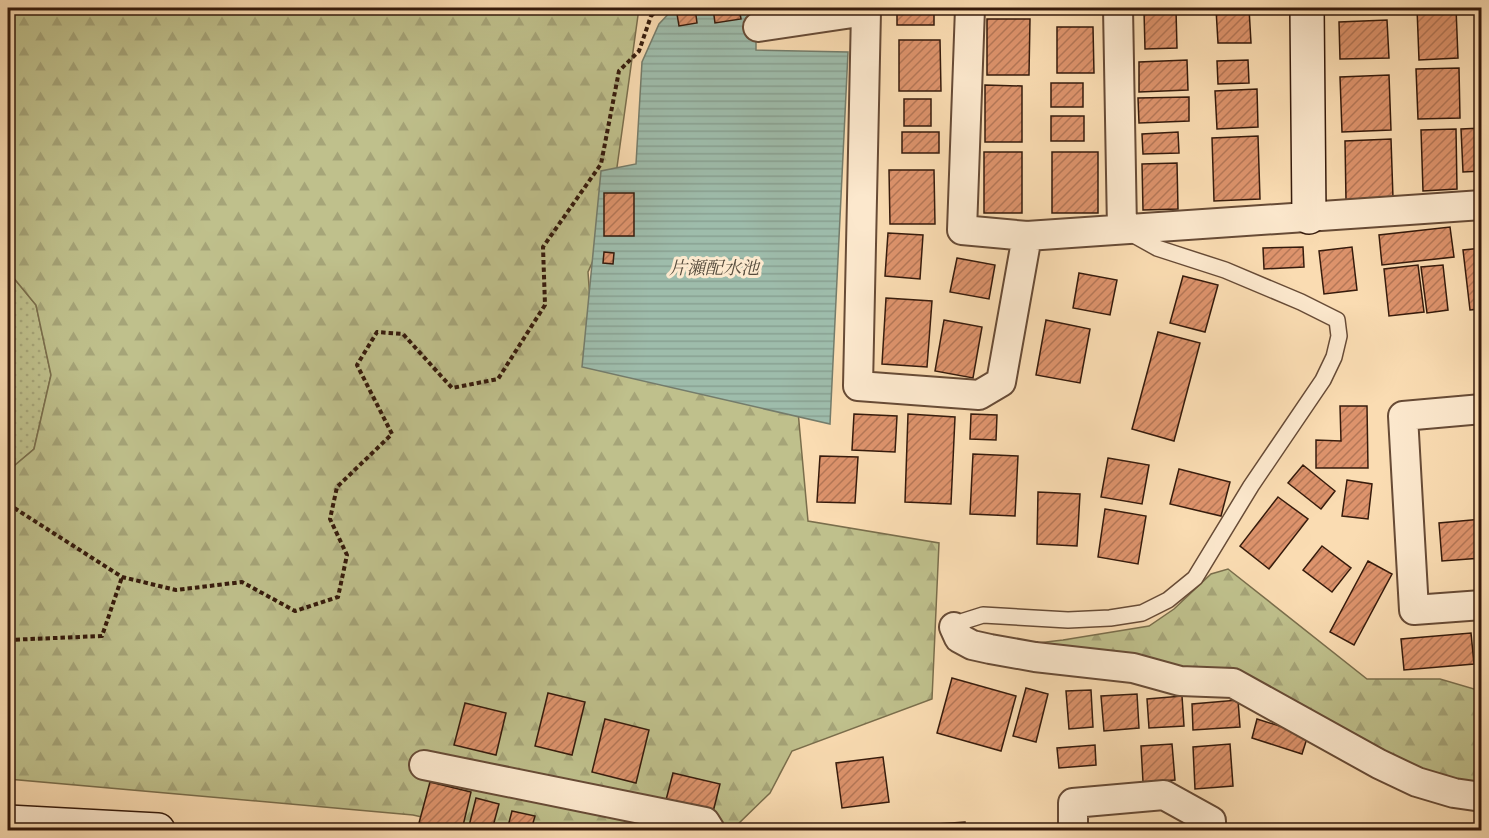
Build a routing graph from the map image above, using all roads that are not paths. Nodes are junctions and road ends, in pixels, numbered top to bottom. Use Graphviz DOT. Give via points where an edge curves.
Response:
graph roads {
  1 [pos="970,8"];
  2 [pos="1118,8"];
  3 [pos="1307,8"];
  4 [pos="758,27"];
  5 [pos="1482,205"];
  6 [pos="1309,217"];
  7 [pos="1122,229"];
  8 [pos="1027,236"];
  9 [pos="1482,409"];
  10 [pos="1482,606"];
  11 [pos="954,627"];
  12 [pos="424,765"];
  13 [pos="1482,797"];
  14 [pos="8,822"];
  15 [pos="158,831"];
  16 [pos="710,831"];
  17 [pos="1073,831"];
  18 [pos="1211,831"];
  1 -- 8 [label="street" via="962,230"];
  2 -- 7 [label="street"];
  3 -- 6 [label="street"];
  4 -- 8 [label="street" via="866,11 858,386 979,395 1001,382"];
  5 -- 6 [label="street"];
  6 -- 7 [label="street"];
  7 -- 8 [label="street"];
  7 -- 11 [label="lane" via="1157,248 1225,270 1337,320 1339,336 1334,357 1195,578 1168,600 1142,613 1110,618 983,615"];
  9 -- 10 [label="street" via="1403,416 1414,610"];
  11 -- 13 [label="street" via="959,638 990,649 1133,668 1180,681 1233,684 1417,782"];
  12 -- 16 [label="street" via="705,822"];
  14 -- 15 [label="street"];
  17 -- 18 [label="street" via="1073,803 1164,795 1211,821"];
}
